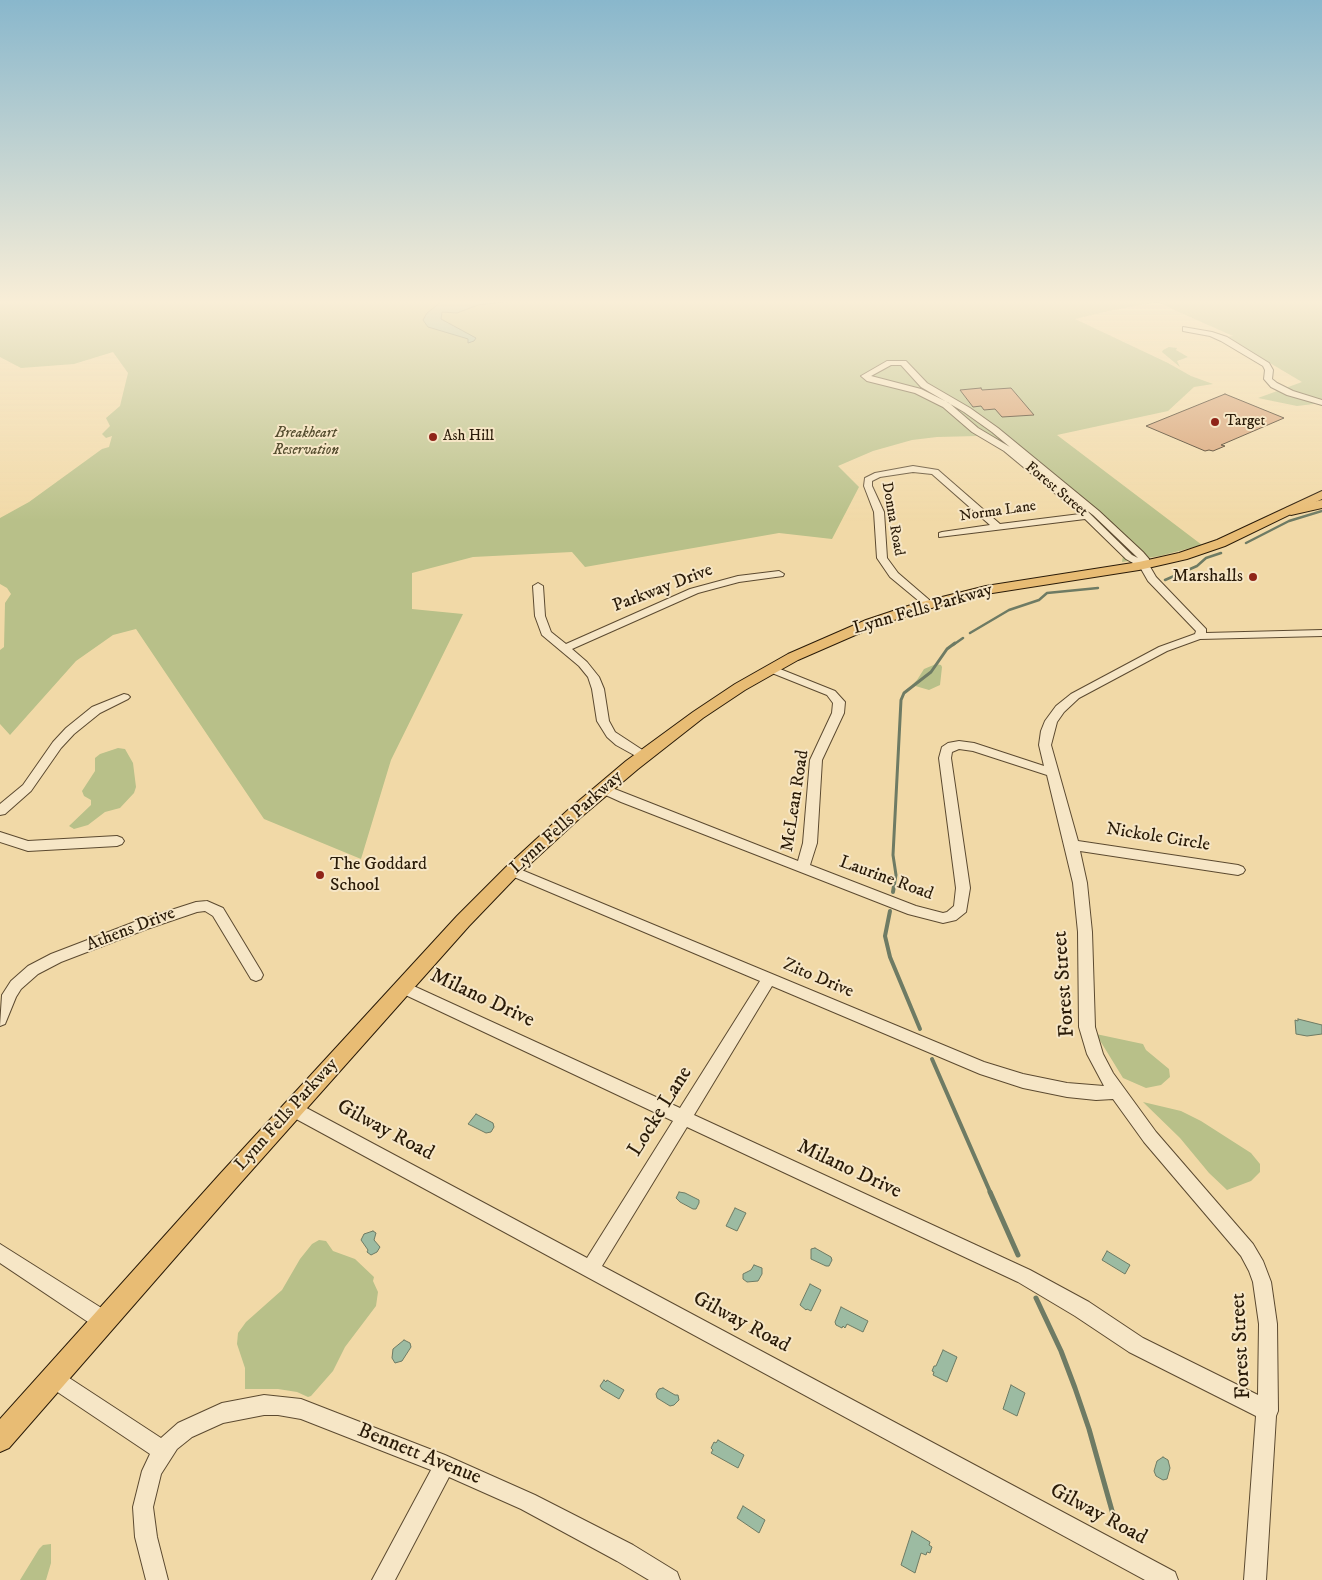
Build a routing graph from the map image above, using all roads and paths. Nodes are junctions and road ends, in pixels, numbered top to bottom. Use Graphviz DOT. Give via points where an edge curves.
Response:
graph roads {
  1 [pos="869,374"];
  2 [pos="913,374"];
  3 [pos="1269,374"];
  4 [pos="930,393"];
  5 [pos="1322,403"];
  6 [pos="976,417"];
  7 [pos="964,420"];
  8 [pos="1322,495"];
  9 [pos="1322,504"];
  10 [pos="1291,511"];
  11 [pos="1088,516"];
  12 [pos="997,526"];
  13 [pos="942,535"];
  14 [pos="1144,565"];
  15 [pos="779,574"];
  16 [pos="538,586"];
  17 [pos="929,604"];
  18 [pos="1322,633"];
  19 [pos="1199,636"];
  20 [pos="564,648"];
  21 [pos="771,669"];
  22 [pos="124,697"];
  23 [pos="643,756"];
  24 [pos="1051,772"];
  25 [pos="602,789"];
  26 [pos="0,811"];
  27 [pos="0,837"];
  28 [pos="117,841"];
  29 [pos="1072,845"];
  30 [pos="803,868"];
  31 [pos="1238,870"];
  32 [pos="512,871"];
  33 [pos="256,975"];
  34 [pos="769,979"];
  35 [pos="402,987"];
  36 [pos="0,1020"];
  37 [pos="1117,1092"];
  38 [pos="293,1109"];
  39 [pos="682,1117"];
  40 [pos="0,1253"];
  41 [pos="590,1269"];
  42 [pos="104,1321"];
  43 [pos="54,1378"];
  44 [pos="1268,1411"];
  45 [pos="0,1439"];
  46 [pos="162,1451"];
  47 [pos="444,1465"];
  48 [pos="157,1580"];
  49 [pos="383,1580"];
  50 [pos="669,1580"];
  51 [pos="1167,1580"];
  52 [pos="1255,1580"];
  1 -- 4 [label="street, Forest Street" via="865,376"];
  2 -- 4 [label="street, Forest Street"];
  3 -- 5 [label="street" via="1268,379 1274,386"];
  4 -- 6 [label="street, Forest Street"];
  4 -- 7 [label="street, Forest Street"];
  6 -- 7 [label="street"];
  6 -- 14 [label="street, Forest Street" via="1098,515 1140,554"];
  7 -- 11 [label="street, Forest Street" via="1007,449"];
  8 -- 10 [label="main road, Lynn Fells Parkway"];
  9 -- 10 [label="highway"];
  10 -- 14 [label="main road, Lynn Fells Parkway" via="1208,548"];
  11 -- 12 [label="street, Norma Lane"];
  11 -- 14 [label="street, Forest Street" via="1129,557"];
  12 -- 13 [label="street, Norma Lane"];
  12 -- 17 [label="street, Donna Road" via="935,472 913,469 878,474 868,480 879,512 882,558 894,575"];
  14 -- 17 [label="main road, Lynn Fells Parkway" via="1001,587"];
  14 -- 19 [label="street, Forest Street" via="1201,630"];
  15 -- 20 [label="street, Parkway Drive" via="738,579 694,591"];
  16 -- 20 [label="street" via="543,628"];
  17 -- 21 [label="main road, Lynn Fells Parkway" via="844,633"];
  18 -- 19 [label="street"];
  19 -- 24 [label="street, Forest Street" via="1163,649 1069,700 1046,731 1045,745"];
  20 -- 23 [label="street" via="596,682 603,721 611,734"];
  21 -- 23 [label="main road, Lynn Fells Parkway" via="711,706"];
  21 -- 30 [label="street, McLean Road" via="831,693 840,702 816,760 810,843"];
  22 -- 26 [label="street" via="96,710 74,728 57,745 27,788"];
  23 -- 25 [label="main road, Lynn Fells Parkway"];
  24 -- 29 [label="street, Forest Street"];
  24 -- 30 [label="street, Laurine Road" via="970,746 952,746 945,752 963,888 961,908 951,916 943,918 922,913"];
  25 -- 30 [label="street, Laurine Road"];
  25 -- 32 [label="main road, Lynn Fells Parkway"];
  27 -- 28 [label="street" via="28,846"];
  29 -- 31 [label="street, Nickole Circle"];
  29 -- 37 [label="street, Forest Street" via="1085,932 1088,1031 1098,1062"];
  32 -- 34 [label="street, Zito Drive"];
  32 -- 35 [label="main road, Lynn Fells Parkway"];
  33 -- 36 [label="street, Athens Drive" via="218,912 207,906 196,907 56,958 33,970 16,984"];
  34 -- 37 [label="street, Zito Drive" via="1002,1075 1068,1090"];
  34 -- 39 [label="street, Locke Lane"];
  35 -- 38 [label="main road, Lynn Fells Parkway"];
  35 -- 39 [label="street, Milano Drive"];
  37 -- 44 [label="street, Forest Street" via="1150,1137 1254,1261 1262,1282 1268,1324"];
  38 -- 41 [label="street, Gilway Road"];
  38 -- 42 [label="main road, Lynn Fells Parkway"];
  39 -- 41 [label="street, Locke Lane"];
  39 -- 44 [label="street, Milano Drive" via="1024,1276 1136,1345"];
  40 -- 42 [label="street"];
  41 -- 51 [label="street, Gilway Road"];
  42 -- 43 [label="main road, Lynn Fells Parkway"];
  43 -- 45 [label="main road, Lynn Fells Parkway"];
  43 -- 46 [label="street"];
  44 -- 52 [label="street, Forest Street"];
  46 -- 47 [label="street, Bennett Avenue" via="181,1433 216,1415 249,1406 278,1405 315,1412"];
  46 -- 48 [label="street" via="152,1471 143,1507 146,1538"];
  47 -- 49 [label="street"];
  47 -- 50 [label="street, Bennett Avenue" via="528,1502"];
}
